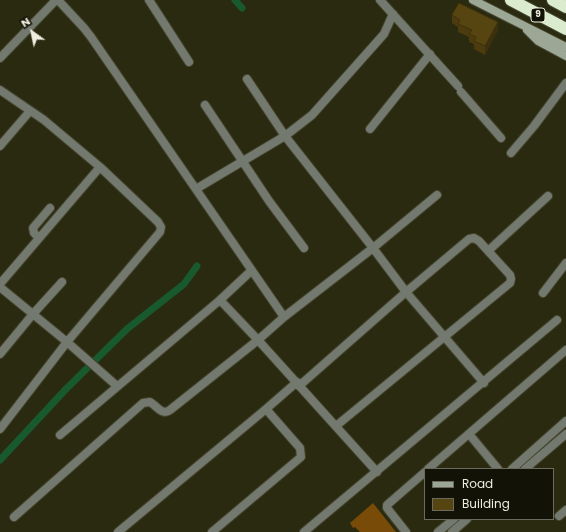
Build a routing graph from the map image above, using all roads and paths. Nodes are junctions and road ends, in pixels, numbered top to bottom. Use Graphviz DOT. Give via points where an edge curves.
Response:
graph roads {
  1 [pos="57,0"];
  2 [pos="149,0"];
  3 [pos="380,0"];
  4 [pos="473,0"];
  5 [pos="510,0"];
  6 [pos="553,0"];
  7 [pos="566,7"];
  8 [pos="393,14"];
  9 [pos="522,25"];
  10 [pos="566,29"];
  11 [pos="566,48"];
  12 [pos="430,54"];
  13 [pos="566,56"];
  14 [pos="0,58"];
  15 [pos="189,62"];
  16 [pos="247,79"];
  17 [pos="566,83"];
  18 [pos="0,90"];
  19 [pos="205,105"];
  20 [pos="30,111"];
  21 [pos="370,129"];
  22 [pos="285,136"];
  23 [pos="501,138"];
  24 [pos="0,146"];
  25 [pos="511,152"];
  26 [pos="242,161"];
  27 [pos="100,167"];
  28 [pos="196,189"];
  29 [pos="437,195"];
  30 [pos="548,196"];
  31 [pos="50,208"];
  32 [pos="39,238"];
  33 [pos="304,248"];
  34 [pos="373,248"];
  35 [pos="488,251"];
  36 [pos="566,264"];
  37 [pos="251,271"];
  38 [pos="62,282"];
  39 [pos="0,285"];
  40 [pos="406,292"];
  41 [pos="543,293"];
  42 [pos="220,300"];
  43 [pos="33,314"];
  44 [pos="284,317"];
  45 [pos="558,320"];
  46 [pos="445,335"];
  47 [pos="258,340"];
  48 [pos="67,342"];
  49 [pos="566,350"];
  50 [pos="0,354"];
  51 [pos="484,382"];
  52 [pos="298,384"];
  53 [pos="117,386"];
  54 [pos="266,409"];
  55 [pos="566,421"];
  56 [pos="336,426"];
  57 [pos="0,429"];
  58 [pos="469,434"];
  59 [pos="566,434"];
  60 [pos="60,435"];
  61 [pos="429,468"];
  62 [pos="497,468"];
  63 [pos="513,468"];
  64 [pos="526,468"];
  65 [pos="377,472"];
  66 [pos="424,473"];
  67 [pos="566,510"];
  68 [pos="559,516"];
  69 [pos="14,517"];
  70 [pos="453,520"];
  71 [pos="466,520"];
  72 [pos="118,532"];
  73 [pos="212,532"];
  74 [pos="304,532"];
  75 [pos="406,532"];
  76 [pos="438,532"];
  77 [pos="452,532"];
  1 -- 14 [label="street"];
  1 -- 28 [label="street" via="84,28"];
  2 -- 15 [label="street"];
  3 -- 8 [label="street"];
  4 -- 9 [label="main road"];
  5 -- 10 [label="highway, 9"];
  6 -- 7 [label="highway, 9"];
  8 -- 12 [label="street"];
  8 -- 22 [label="street" via="384,34 312,115"];
  9 -- 11 [label="main road"];
  9 -- 13 [label="main road" via="538,41"];
  12 -- 21 [label="street"];
  12 -- 23 [label="street"];
  16 -- 22 [label="street"];
  17 -- 25 [label="street"];
  18 -- 20 [label="street"];
  19 -- 26 [label="street"];
  20 -- 24 [label="street"];
  20 -- 27 [label="street"];
  22 -- 26 [label="street"];
  22 -- 34 [label="street"];
  26 -- 28 [label="street"];
  26 -- 33 [label="street"];
  27 -- 32 [label="street"];
  27 -- 48 [label="street" via="161,227 160,232"];
  28 -- 37 [label="street"];
  29 -- 34 [label="street"];
  30 -- 35 [label="street"];
  31 -- 32 [label="street" via="33,228"];
  32 -- 39 [label="street"];
  34 -- 40 [label="street"];
  34 -- 44 [label="street"];
  35 -- 40 [label="street" via="479,240 469,239"];
  35 -- 46 [label="street" via="510,275 510,283"];
  36 -- 41 [label="street"];
  37 -- 42 [label="street"];
  37 -- 44 [label="street"];
  38 -- 43 [label="street"];
  39 -- 43 [label="street"];
  40 -- 46 [label="street"];
  40 -- 52 [label="street"];
  42 -- 47 [label="street"];
  42 -- 53 [label="street"];
  43 -- 48 [label="street"];
  43 -- 50 [label="street"];
  44 -- 47 [label="street"];
  45 -- 51 [label="street"];
  46 -- 51 [label="street"];
  46 -- 56 [label="street"];
  47 -- 52 [label="street"];
  47 -- 69 [label="street" via="167,413 163,413 150,402 143,403"];
  48 -- 53 [label="street"];
  48 -- 57 [label="street"];
  49 -- 58 [label="street"];
  51 -- 65 [label="street"];
  52 -- 54 [label="street"];
  52 -- 56 [label="street"];
  53 -- 60 [label="street"];
  54 -- 72 [label="street"];
  54 -- 73 [label="street" via="300,448 301,457"];
  55 -- 63 [label="street"];
  56 -- 65 [label="street"];
  58 -- 61 [label="street"];
  58 -- 62 [label="street"];
  59 -- 64 [label="street"];
  65 -- 74 [label="street"];
  66 -- 75 [label="street" via="387,505"];
  67 -- 68 [label="street"];
  70 -- 76 [label="street"];
  71 -- 77 [label="street"];
}
